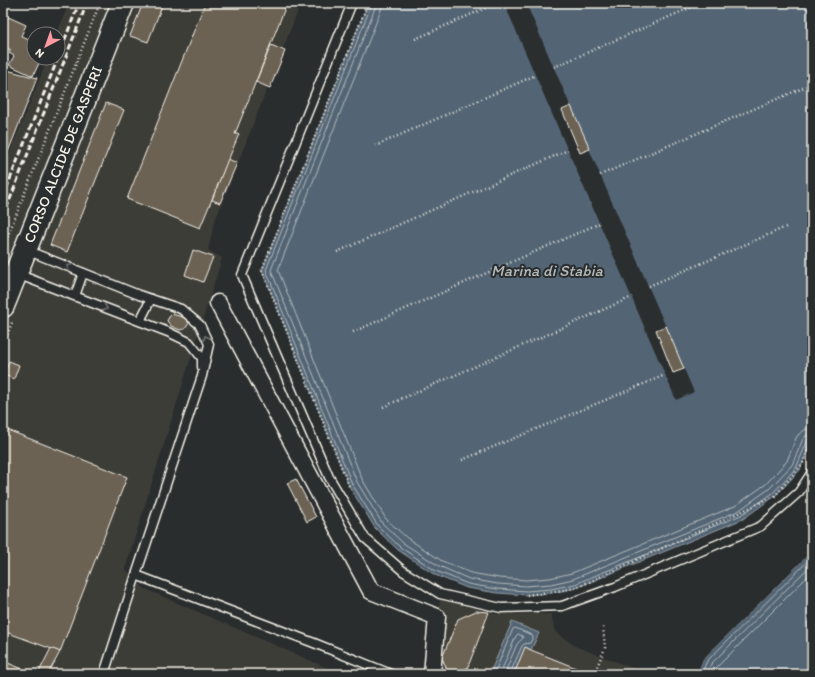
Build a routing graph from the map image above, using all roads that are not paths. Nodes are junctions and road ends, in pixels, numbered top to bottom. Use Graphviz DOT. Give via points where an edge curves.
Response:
graph roads {
  1 [pos="123,3"];
  2 [pos="352,3"];
  3 [pos="25,250"];
  4 [pos="83,273"];
  5 [pos="16,274"];
  6 [pos="75,296"];
  7 [pos="151,299"];
  8 [pos="218,303"];
  9 [pos="3,306"];
  10 [pos="140,321"];
  11 [pos="202,376"];
  12 [pos="812,472"];
  13 [pos="136,575"];
  14 [pos="104,674"];
  15 [pos="391,674"];
  16 [pos="432,674"];
  1 -- 3 [label="street, CORSO ALCIDE DE GASPERI"];
  2 -- 12 [label="lane" via="242,275 329,477 366,538 403,571 440,594 501,608 562,606 615,587 761,526 799,492"];
  4 -- 3 [label="lane, one-way"];
  3 -- 5 [label="street, CORSO ALCIDE DE GASPERI"];
  4 -- 6 [label="lane"];
  4 -- 7 [label="lane"];
  5 -- 6 [label="lane"];
  5 -- 9 [label="street, CORSO ALCIDE DE GASPERI"];
  6 -- 10 [label="lane, one-way"];
  7 -- 10 [label="lane"];
  11 -- 7 [label="lane, one-way" via="209,344 200,325 181,310"];
  8 -- 16 [label="street" via="371,591 437,617"];
  10 -- 11 [label="lane" via="189,342 202,358"];
  11 -- 13 [label="lane"];
  13 -- 14 [label="lane"];
  13 -- 15 [label="lane"];
}
